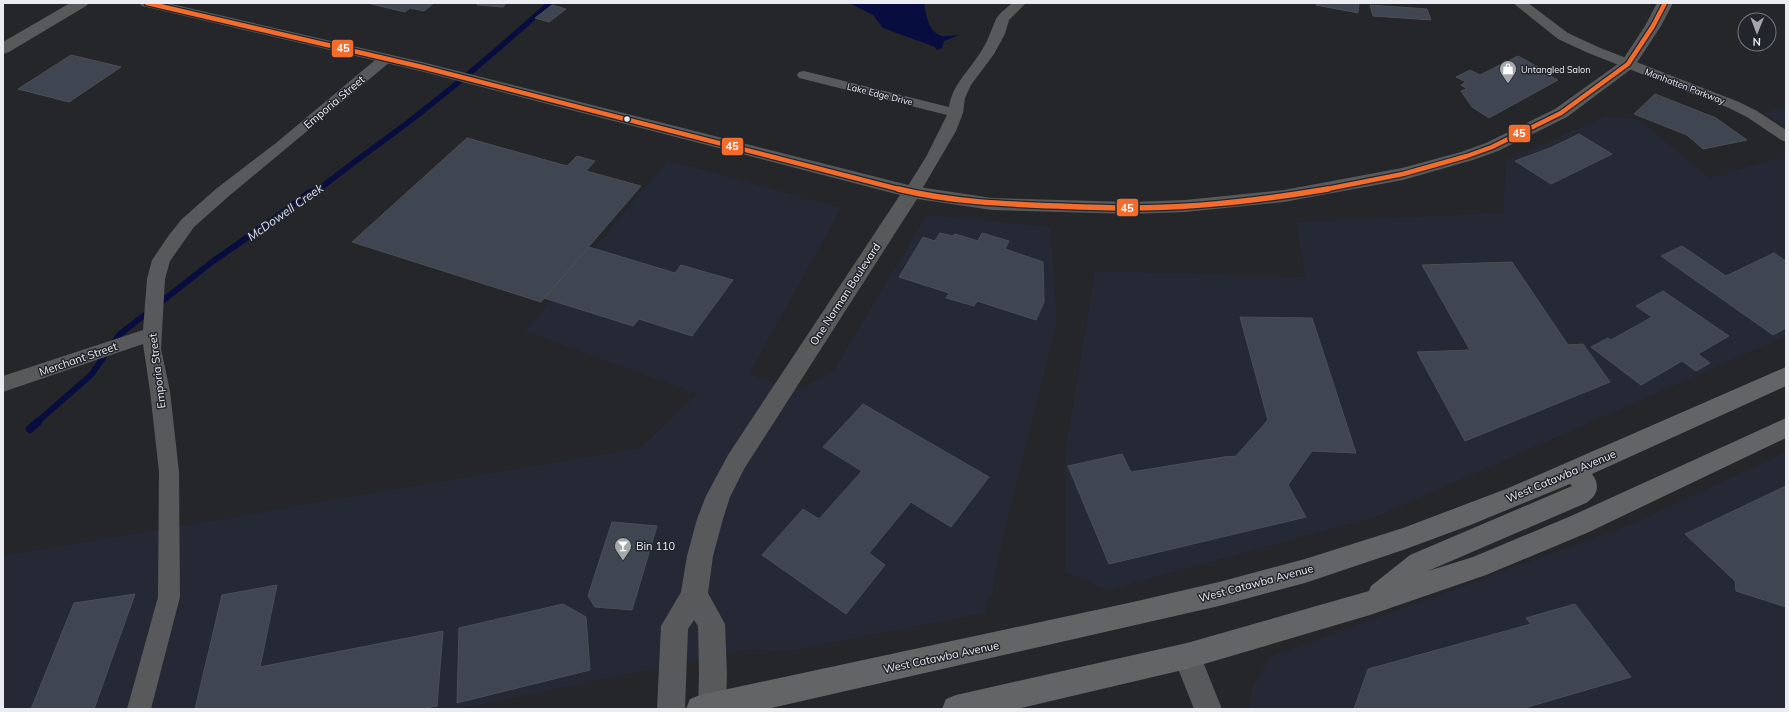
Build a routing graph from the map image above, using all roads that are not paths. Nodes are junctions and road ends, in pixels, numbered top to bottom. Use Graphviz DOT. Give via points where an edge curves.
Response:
graph roads {
  1 [pos="55,3"];
  2 [pos="81,3"];
  3 [pos="147,3"];
  4 [pos="1019,3"];
  5 [pos="1520,3"];
  6 [pos="1665,3"];
  7 [pos="3,33"];
  8 [pos="3,48"];
  9 [pos="385,59"];
  10 [pos="1628,64"];
  11 [pos="804,75"];
  12 [pos="956,113"];
  13 [pos="1786,137"];
  14 [pos="912,192"];
  15 [pos="152,334"];
  16 [pos="1786,376"];
  17 [pos="3,384"];
  18 [pos="1786,427"];
  19 [pos="1573,471"];
  20 [pos="694,595"];
  21 [pos="1370,604"];
  22 [pos="1186,656"];
  23 [pos="708,708"];
  24 [pos="139,709"];
  25 [pos="671,709"];
  26 [pos="956,709"];
  27 [pos="1208,709"];
  1 -- 7 [label="street"];
  2 -- 8 [label="street"];
  3 -- 9 [label="street"];
  4 -- 12 [label="street, One Norman Boulevard" via="1003,18 987,54 964,85 958,98"];
  5 -- 10 [label="street, Manhatten Parkway" via="1563,36"];
  6 -- 10 [label="street"];
  9 -- 14 [label="street"];
  9 -- 15 [label="street, Emporia Street" via="222,192 175,238 161,260 156,279"];
  10 -- 13 [label="street, Manhatten Parkway" via="1734,105"];
  10 -- 14 [label="street" via="1560,113 1492,147 1366,182 1238,202 1131,208 992,204"];
  11 -- 12 [label="street, Lake Edge Drive"];
  12 -- 14 [label="street, One Norman Boulevard" via="934,157"];
  14 -- 20 [label="street, One Norman Boulevard" via="736,462 718,496 710,519 700,556"];
  15 -- 17 [label="street, Merchant Street"];
  15 -- 24 [label="street, Emporia Street" via="169,472 169,597"];
  16 -- 19 [label="main road, West Catawba Avenue"];
  18 -- 21 [label="main road" via="1580,524 1477,567"];
  19 -- 21 [label="main road" via="1585,484 1585,491 1578,496 1419,563"];
  19 -- 23 [label="main road, West Catawba Avenue" via="1442,526 1347,558 1236,590"];
  20 -- 23 [label="street" via="711,624"];
  20 -- 25 [label="street, One Norman Boulevard" via="675,626"];
  21 -- 22 [label="main road"];
  22 -- 26 [label="main road"];
  22 -- 27 [label="street"];
}
